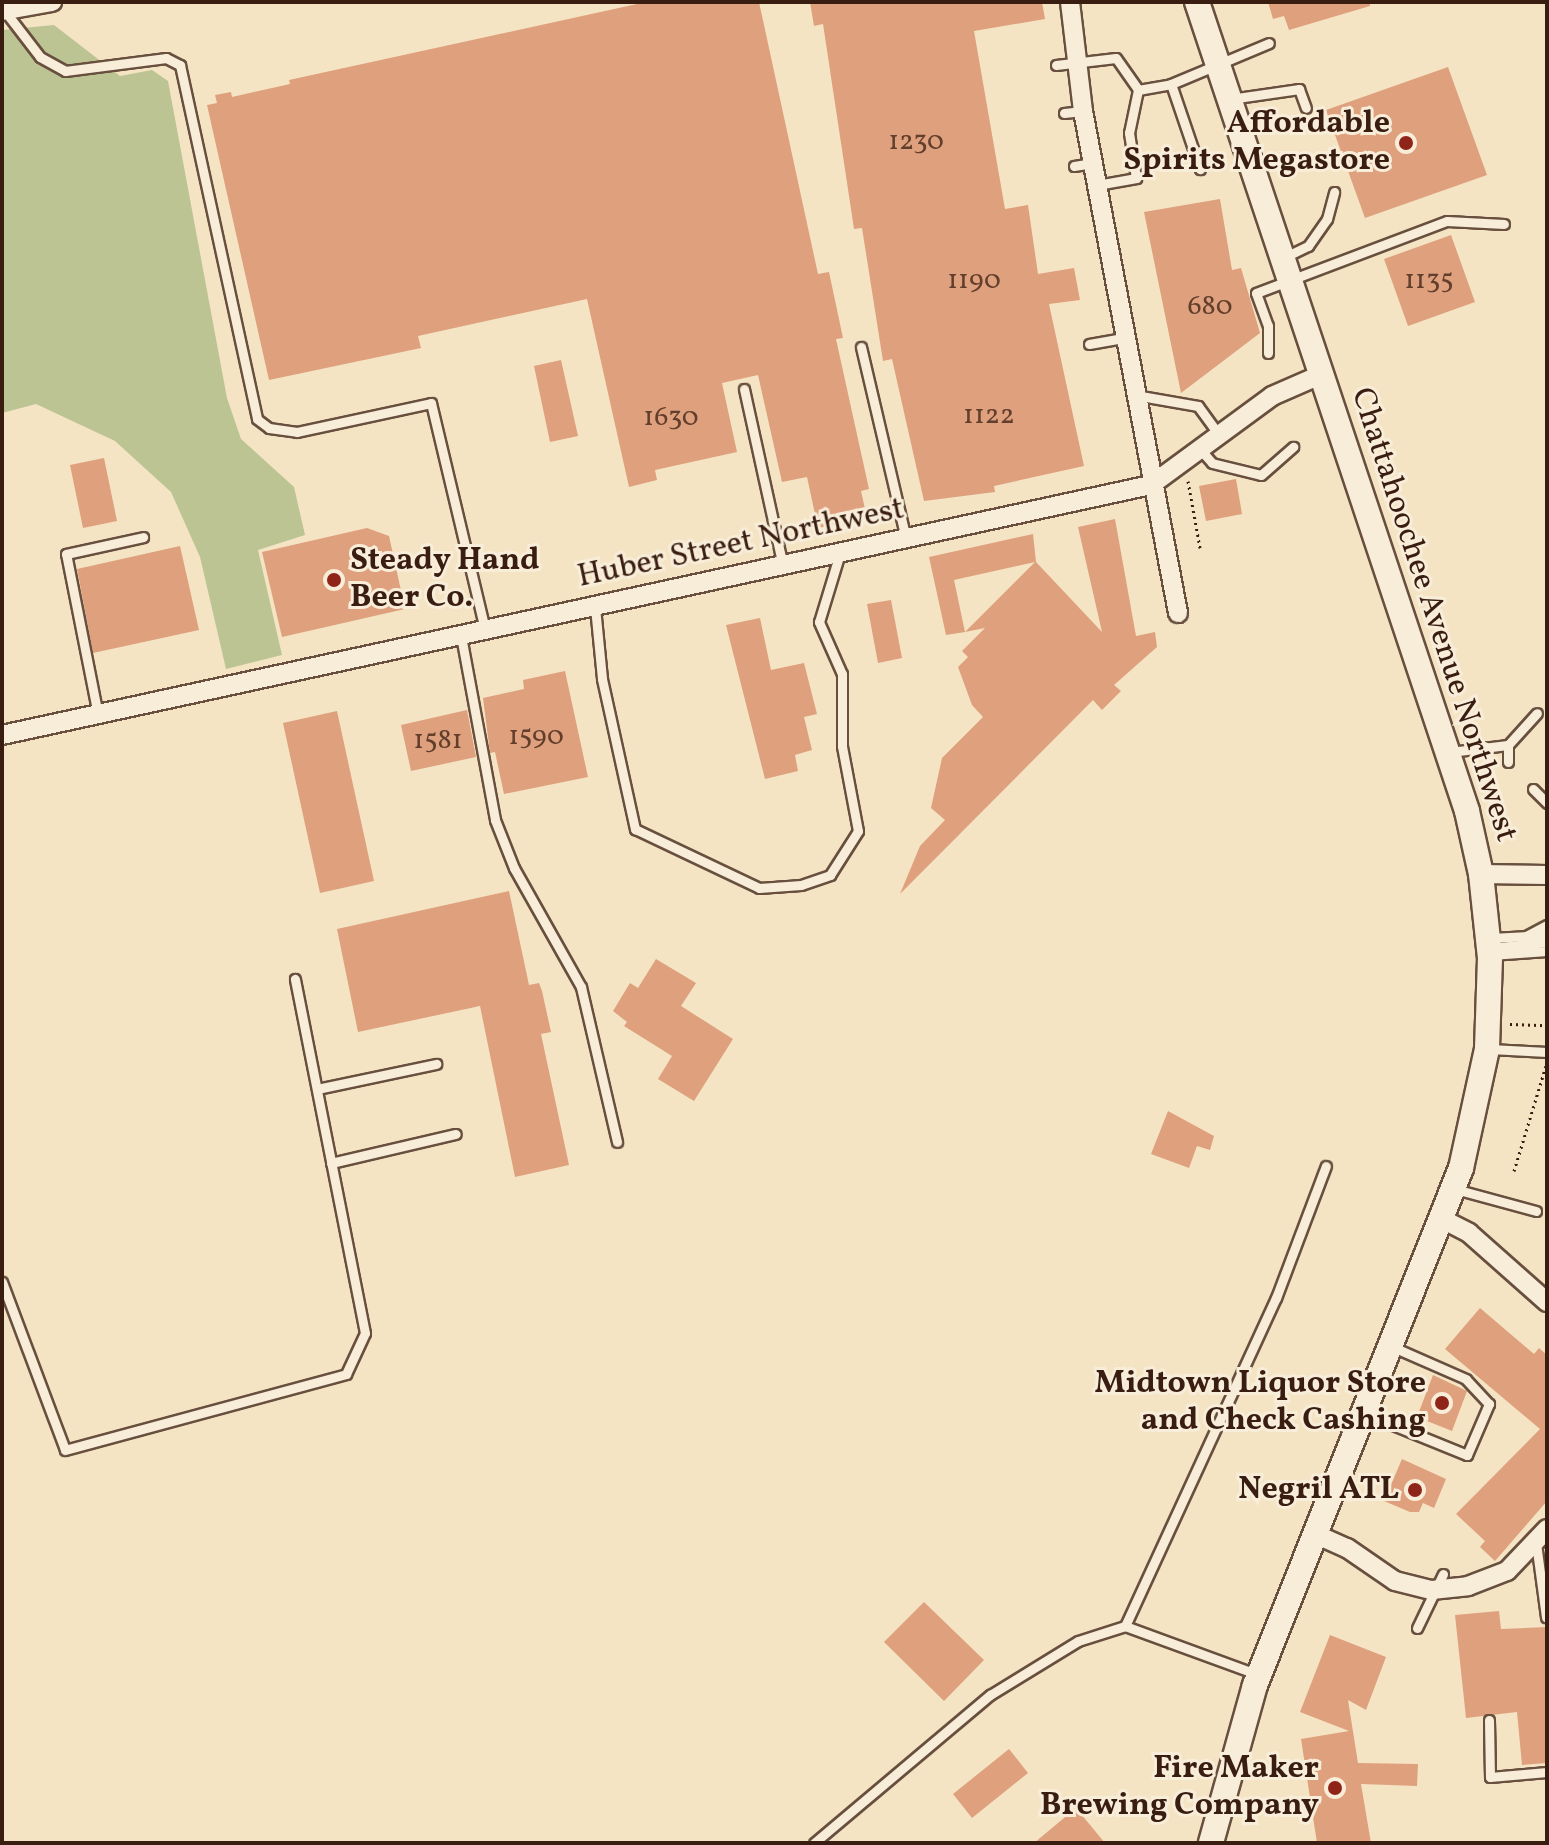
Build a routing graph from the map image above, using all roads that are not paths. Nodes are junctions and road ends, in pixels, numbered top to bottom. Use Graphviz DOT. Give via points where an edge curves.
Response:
graph roads {
  1 [pos="52,2"];
  2 [pos="1070,2"];
  3 [pos="1197,2"];
  4 [pos="3,10"];
  5 [pos="1269,43"];
  6 [pos="1077,62"];
  7 [pos="1056,65"];
  8 [pos="1218,65"];
  9 [pos="1171,84"];
  10 [pos="1138,90"];
  11 [pos="1230,99"];
  12 [pos="1306,108"];
  13 [pos="1200,169"];
  14 [pos="1097,185"];
  15 [pos="1334,192"];
  16 [pos="1504,224"];
  17 [pos="1283,258"];
  18 [pos="1291,282"];
  19 [pos="1124,338"];
  20 [pos="1089,344"];
  21 [pos="861,347"];
  22 [pos="1268,353"];
  23 [pos="1322,374"];
  24 [pos="744,389"];
  25 [pos="1135,395"];
  26 [pos="1219,435"];
  27 [pos="1293,447"];
  28 [pos="1200,449"];
  29 [pos="1151,485"];
  30 [pos="143,537"];
  31 [pos="906,539"];
  32 [pos="840,553"];
  33 [pos="783,566"];
  34 [pos="595,607"];
  35 [pos="1178,613"];
  36 [pos="485,631"];
  37 [pos="461,636"];
  38 [pos="1537,713"];
  39 [pos="98,715"];
  40 [pos="2,735"];
  41 [pos="1508,745"];
  42 [pos="1447,753"];
  43 [pos="1508,762"];
  44 [pos="1533,789"];
  45 [pos="1547,803"];
  46 [pos="1481,874"];
  47 [pos="1547,875"];
  48 [pos="1547,925"];
  49 [pos="1547,935"];
  50 [pos="1524,937"];
  51 [pos="1547,942"];
  52 [pos="1489,947"];
  53 [pos="1547,951"];
  54 [pos="295,979"];
  55 [pos="1487,1049"];
  56 [pos="1547,1052"];
  57 [pos="436,1064"];
  58 [pos="317,1089"];
  59 [pos="456,1134"];
  60 [pos="617,1142"];
  61 [pos="331,1163"];
  62 [pos="1326,1166"];
  63 [pos="1454,1189"];
  64 [pos="1536,1211"];
  65 [pos="1442,1219"];
  66 [pos="2,1282"];
  67 [pos="1547,1301"];
  68 [pos="1391,1346"];
  69 [pos="1365,1414"];
  70 [pos="1315,1534"];
  71 [pos="1541,1536"];
  72 [pos="1443,1574"];
  73 [pos="1432,1590"];
  74 [pos="1546,1617"];
  75 [pos="1125,1626"];
  76 [pos="1417,1628"];
  77 [pos="1259,1675"];
  78 [pos="1489,1720"];
  79 [pos="1547,1772"];
  80 [pos="814,1843"];
  81 [pos="1211,1843"];
  1 -- 4 [label="street"];
  2 -- 6 [label="street"];
  3 -- 8 [label="street, Chattahoochee Avenue Northwest"];
  4 -- 36 [label="lane" via="40,57 65,71 166,58 180,65 257,419 269,428 297,432 431,403"];
  5 -- 8 [label="lane"];
  6 -- 7 [label="lane"];
  6 -- 10 [label="lane" via="1116,58"];
  6 -- 14 [label="street" via="1074,112 1084,164"];
  8 -- 9 [label="lane"];
  8 -- 11 [label="street, Chattahoochee Avenue Northwest"];
  9 -- 10 [label="lane"];
  9 -- 13 [label="lane"];
  10 -- 14 [label="lane" via="1129,133 1136,178"];
  11 -- 12 [label="lane" via="1299,89"];
  11 -- 17 [label="street, Chattahoochee Avenue Northwest"];
  14 -- 19 [label="street"];
  15 -- 17 [label="lane" via="1327,219 1308,246"];
  16 -- 18 [label="lane" via="1447,221"];
  17 -- 18 [label="street, Chattahoochee Avenue Northwest"];
  18 -- 22 [label="lane" via="1256,293 1268,326"];
  18 -- 23 [label="street, Chattahoochee Avenue Northwest"];
  19 -- 20 [label="lane"];
  19 -- 25 [label="street"];
  21 -- 31 [label="lane"];
  23 -- 26 [label="street, Huber Street Northwest" via="1272,396"];
  23 -- 42 [label="street, Chattahoochee Avenue Northwest"];
  24 -- 33 [label="lane"];
  25 -- 26 [label="lane" via="1198,406"];
  25 -- 29 [label="street"];
  26 -- 28 [label="street, Huber Street Northwest"];
  27 -- 28 [label="lane" via="1261,475 1212,463"];
  28 -- 29 [label="street, Huber Street Northwest"];
  29 -- 31 [label="street, Huber Street Northwest"];
  29 -- 35 [label="street"];
  30 -- 39 [label="lane" via="66,554"];
  31 -- 32 [label="street, Huber Street Northwest"];
  32 -- 33 [label="street, Huber Street Northwest"];
  32 -- 34 [label="lane" via="819,622 842,674 842,746 858,831 830,875 801,885 759,888 635,829 602,679"];
  33 -- 34 [label="street, Huber Street Northwest"];
  34 -- 36 [label="street, Huber Street Northwest"];
  36 -- 37 [label="street, Huber Street Northwest"];
  37 -- 39 [label="street, Huber Street Northwest"];
  37 -- 60 [label="lane" via="495,820 514,868 581,987"];
  38 -- 41 [label="lane"];
  39 -- 40 [label="street, Huber Street Northwest"];
  41 -- 42 [label="lane"];
  41 -- 43 [label="lane"];
  42 -- 46 [label="street, Chattahoochee Avenue Northwest"];
  44 -- 45 [label="lane"];
  46 -- 47 [label="street"];
  46 -- 52 [label="street, Chattahoochee Avenue Northwest"];
  48 -- 50 [label="lane"];
  49 -- 50 [label="lane"];
  50 -- 52 [label="lane"];
  51 -- 52 [label="lane"];
  52 -- 53 [label="lane"];
  52 -- 55 [label="street, Chattahoochee Avenue Northwest"];
  54 -- 58 [label="lane"];
  55 -- 56 [label="lane"];
  55 -- 63 [label="street, Chattahoochee Avenue Northwest" via="1473,1127"];
  57 -- 58 [label="lane"];
  58 -- 61 [label="lane"];
  59 -- 61 [label="lane"];
  61 -- 66 [label="lane" via="365,1333 346,1374 65,1450"];
  62 -- 75 [label="lane" via="1276,1298"];
  63 -- 64 [label="lane"];
  63 -- 65 [label="street, Chattahoochee Avenue Northwest"];
  65 -- 67 [label="street" via="1469,1233"];
  65 -- 68 [label="street, Chattahoochee Avenue Northwest"];
  68 -- 69 [label="street, Chattahoochee Avenue Northwest"];
  68 -- 69 [label="lane" via="1466,1379 1489,1404 1467,1455"];
  69 -- 70 [label="street, Chattahoochee Avenue Northwest"];
  70 -- 73 [label="street" via="1347,1548 1395,1581"];
  70 -- 77 [label="street, Chattahoochee Avenue Northwest"];
  71 -- 73 [label="street" via="1507,1571 1486,1581"];
  71 -- 74 [label="lane"];
  72 -- 73 [label="lane"];
  73 -- 76 [label="lane"];
  75 -- 77 [label="lane"];
  75 -- 80 [label="lane" via="1078,1641 990,1695"];
  77 -- 81 [label="street, Chattahoochee Avenue Northwest"];
  78 -- 79 [label="lane" via="1490,1777"];
}
